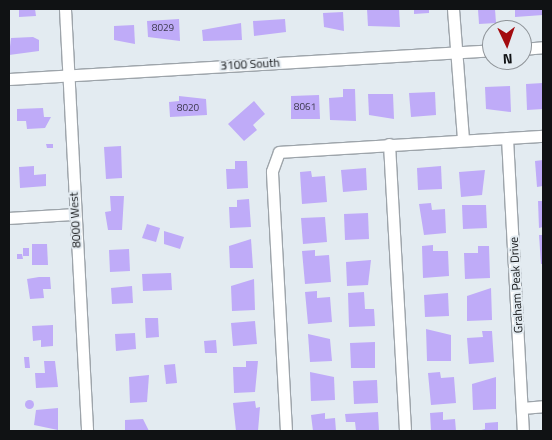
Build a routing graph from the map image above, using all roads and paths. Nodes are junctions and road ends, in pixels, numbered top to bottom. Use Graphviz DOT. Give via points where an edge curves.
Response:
graph roads {
  1 [pos="65,9"];
  2 [pos="453,9"];
  3 [pos="482,51"];
  4 [pos="457,52"];
  5 [pos="68,75"];
  6 [pos="9,79"];
  7 [pos="543,136"];
  8 [pos="507,138"];
  9 [pos="463,140"];
  10 [pos="389,144"];
  11 [pos="75,214"];
  12 [pos="9,218"];
  13 [pos="543,406"];
  14 [pos="522,408"];
  15 [pos="87,431"];
  16 [pos="286,431"];
  17 [pos="405,431"];
  18 [pos="523,431"];
  1 -- 5 [label="street, 8000 West"];
  2 -- 4 [label="street"];
  3 -- 4 [label="street, 3100 South"];
  4 -- 5 [label="street, 3100 South"];
  4 -- 9 [label="street"];
  5 -- 6 [label="street, 3100 South"];
  5 -- 11 [label="street, 8000 West"];
  7 -- 8 [label="street"];
  8 -- 9 [label="street"];
  8 -- 14 [label="street, Graham Peak Drive"];
  9 -- 10 [label="street"];
  10 -- 16 [label="street" via="279,152 272,171"];
  10 -- 17 [label="street"];
  11 -- 12 [label="street"];
  11 -- 15 [label="street, 8000 West"];
  13 -- 14 [label="street"];
  14 -- 18 [label="street, Graham Peak Drive"];
}
